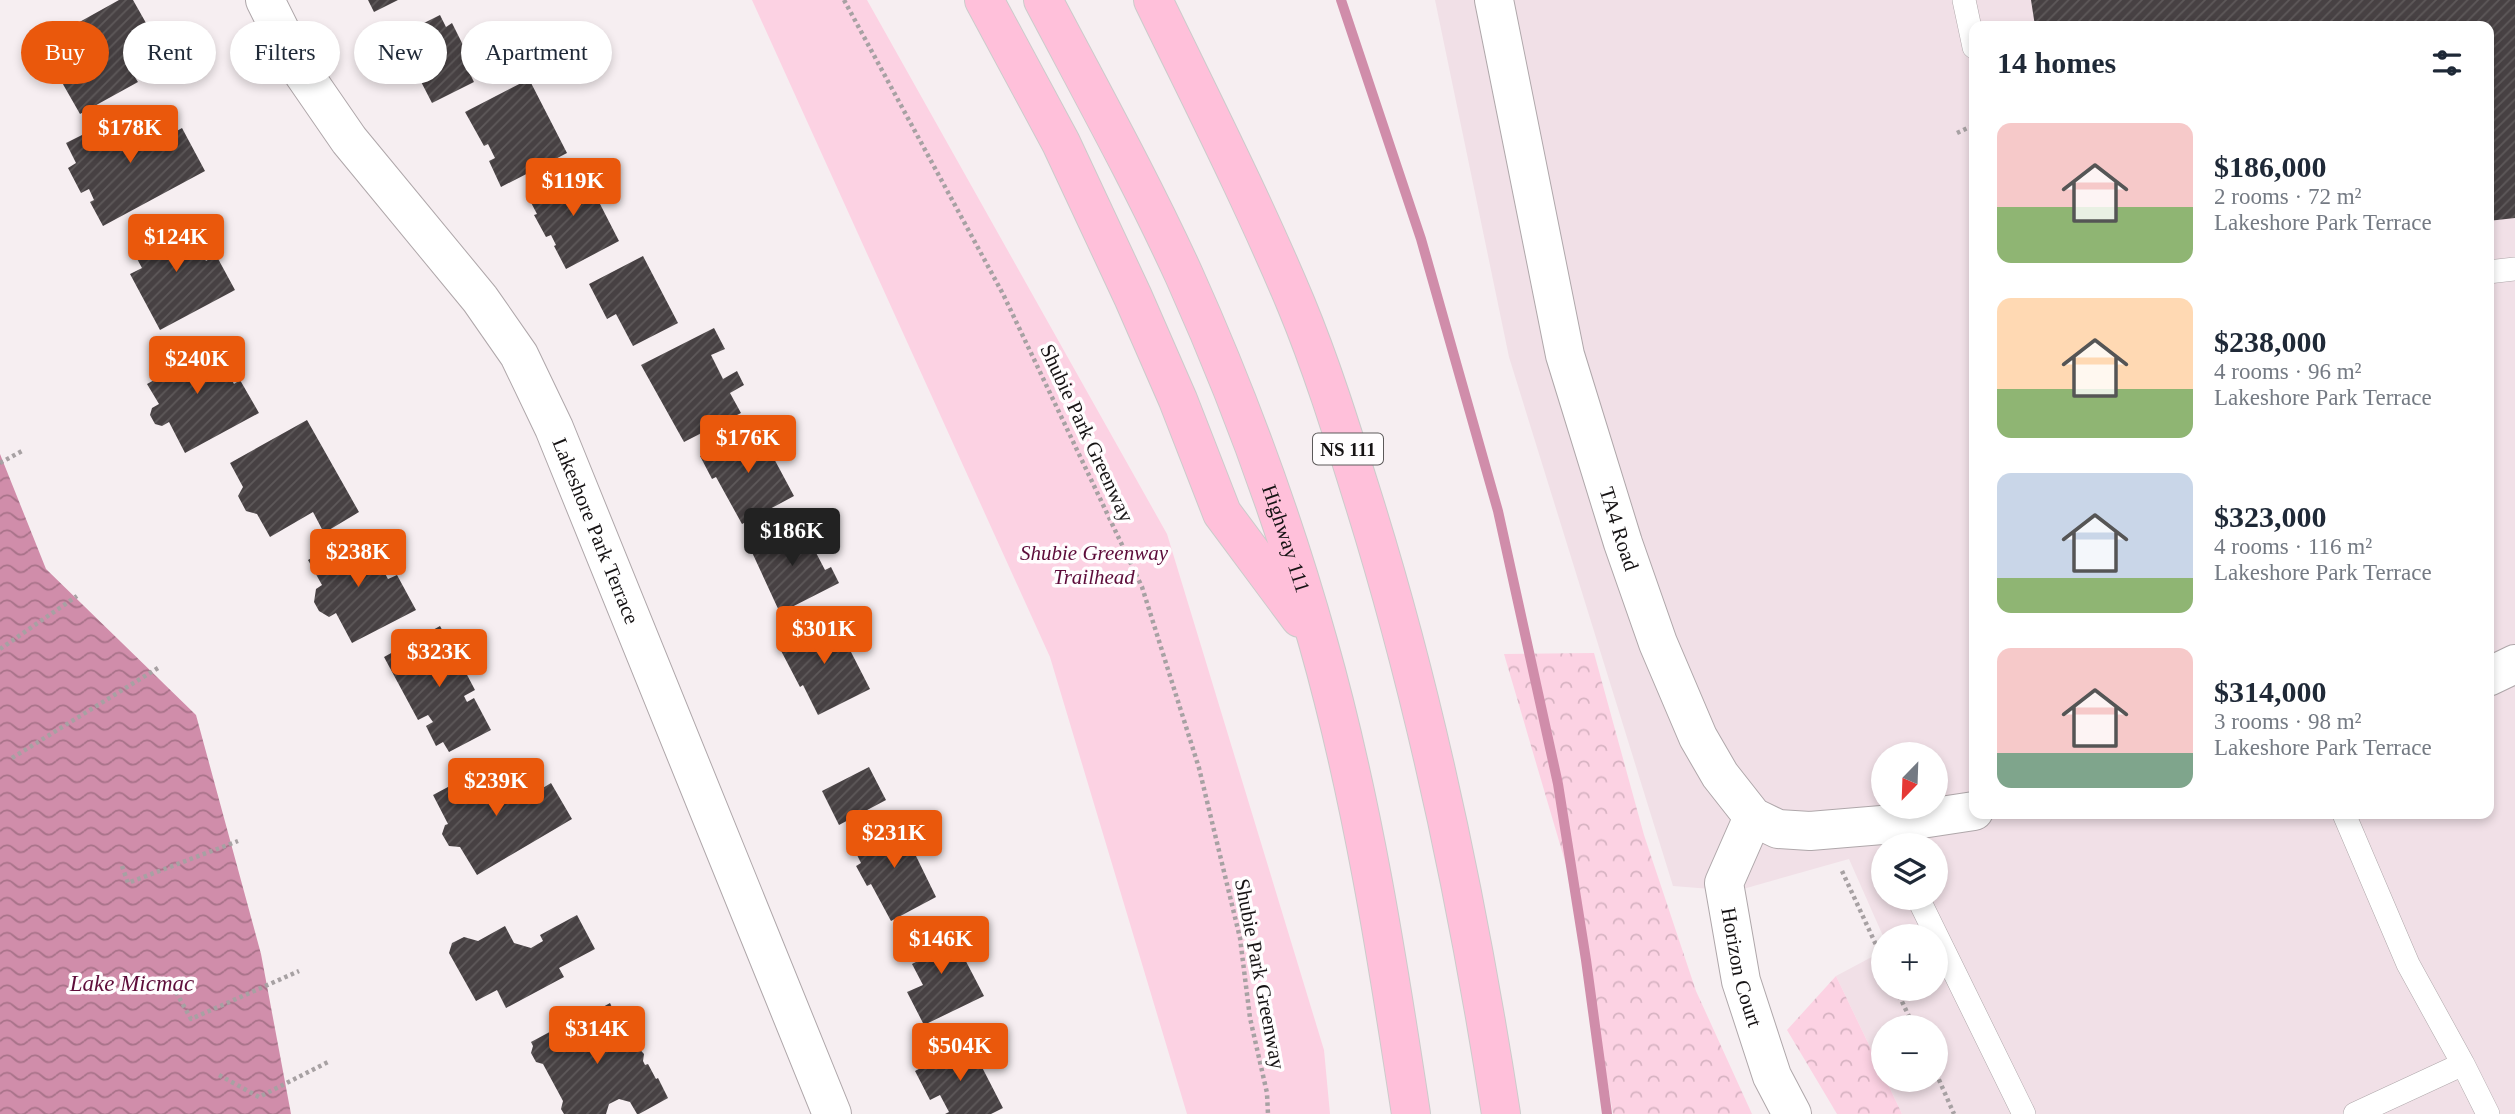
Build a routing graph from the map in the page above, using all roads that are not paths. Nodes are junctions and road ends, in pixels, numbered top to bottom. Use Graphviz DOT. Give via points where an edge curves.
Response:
graph roads {
  1 [pos="265,0"];
  2 [pos="984,0"];
  3 [pos="1043,0"];
  4 [pos="1153,0"];
  5 [pos="1164,0"];
  6 [pos="1494,0"];
  7 [pos="1964,0"];
  8 [pos="1969,24"];
  9 [pos="1188,71"];
  10 [pos="2515,269"];
  11 [pos="2494,271"];
  12 [pos="1318,642"];
  13 [pos="2515,664"];
  14 [pos="2494,674"];
  15 [pos="1969,812"];
  16 [pos="1753,817"];
  17 [pos="2346,819"];
  18 [pos="1894,833"];
  19 [pos="1871,834"];
  20 [pos="1924,910"];
  21 [pos="2463,1064"];
  22 [pos="832,1114"];
  23 [pos="1411,1114"];
  24 [pos="1501,1114"];
  25 [pos="1793,1114"];
  26 [pos="2024,1114"];
  27 [pos="2355,1114"];
  28 [pos="2488,1114"];
  1 -- 22 [label="street, Lakeshore Park Terrace" via="298,66 349,140 480,299 519,355 554,428"];
  2 -- 12 [label="highway" via="1061,143 1128,285 1222,513"];
  3 -- 12 [label="highway, Highway 111" via="1183,274 1271,496"];
  4 -- 9 [label="highway, NS 111"];
  5 -- 9 [label="highway"];
  6 -- 16 [label="street, TA4 Road" via="1565,355 1596,458 1658,643 1698,737"];
  7 -- 8 [label="lane"];
  9 -- 24 [label="highway, NS 111" via="1296,305 1383,563 1454,846"];
  10 -- 11 [label="lane"];
  12 -- 23 [label="highway, Highway 111" via="1386,946"];
  13 -- 14 [label="street"];
  15 -- 18 [label="street"];
  16 -- 19 [label="street" via="1778,829"];
  16 -- 25 [label="street, Horizon Court" via="1724,883 1741,981 1772,1076"];
  17 -- 21 [label="lane" via="2408,964"];
  20 -- 26 [label="lane"];
  21 -- 27 [label="lane"];
  21 -- 28 [label="lane"];
}
